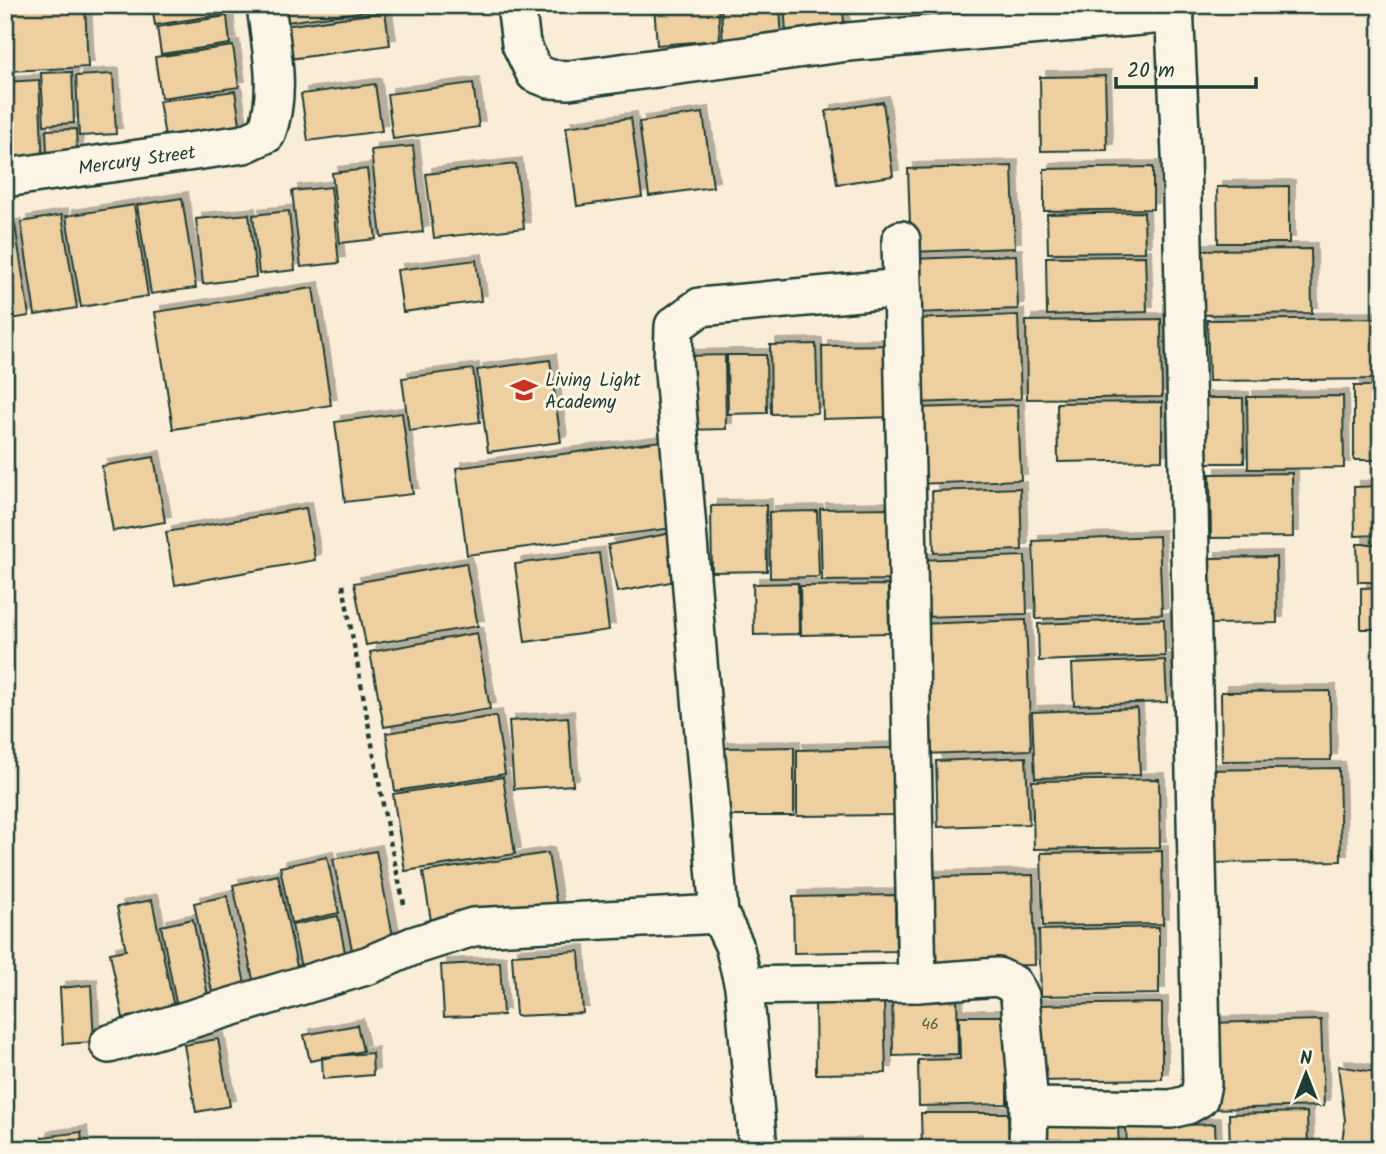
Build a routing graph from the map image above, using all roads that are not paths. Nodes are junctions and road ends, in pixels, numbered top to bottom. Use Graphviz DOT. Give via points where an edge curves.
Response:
graph roads {
  1 [pos="266,5"];
  2 [pos="516,5"];
  3 [pos="1174,9"];
  4 [pos="5,178"];
  5 [pos="901,240"];
  6 [pos="902,288"];
  7 [pos="719,914"];
  8 [pos="917,983"];
  9 [pos="744,986"];
  10 [pos="110,1044"];
  11 [pos="1029,1107"];
  12 [pos="758,1149"];
  13 [pos="1028,1149"];
  1 -- 4 [label="street, Mercury Street" via="275,90 274,115 266,134 244,144"];
  2 -- 3 [label="street" via="521,44 535,73 569,80 848,42"];
  3 -- 11 [label="street" via="1202,1084 1199,1098 1171,1109"];
  5 -- 6 [label="street"];
  6 -- 7 [label="street" via="700,307 674,326 673,360"];
  6 -- 8 [label="street"];
  7 -- 9 [label="street" via="734,945"];
  7 -- 10 [label="street" via="473,927 369,965"];
  8 -- 9 [label="street"];
  8 -- 11 [label="street" via="998,977 1013,984 1020,996"];
  9 -- 12 [label="street"];
  11 -- 13 [label="street"];
}
